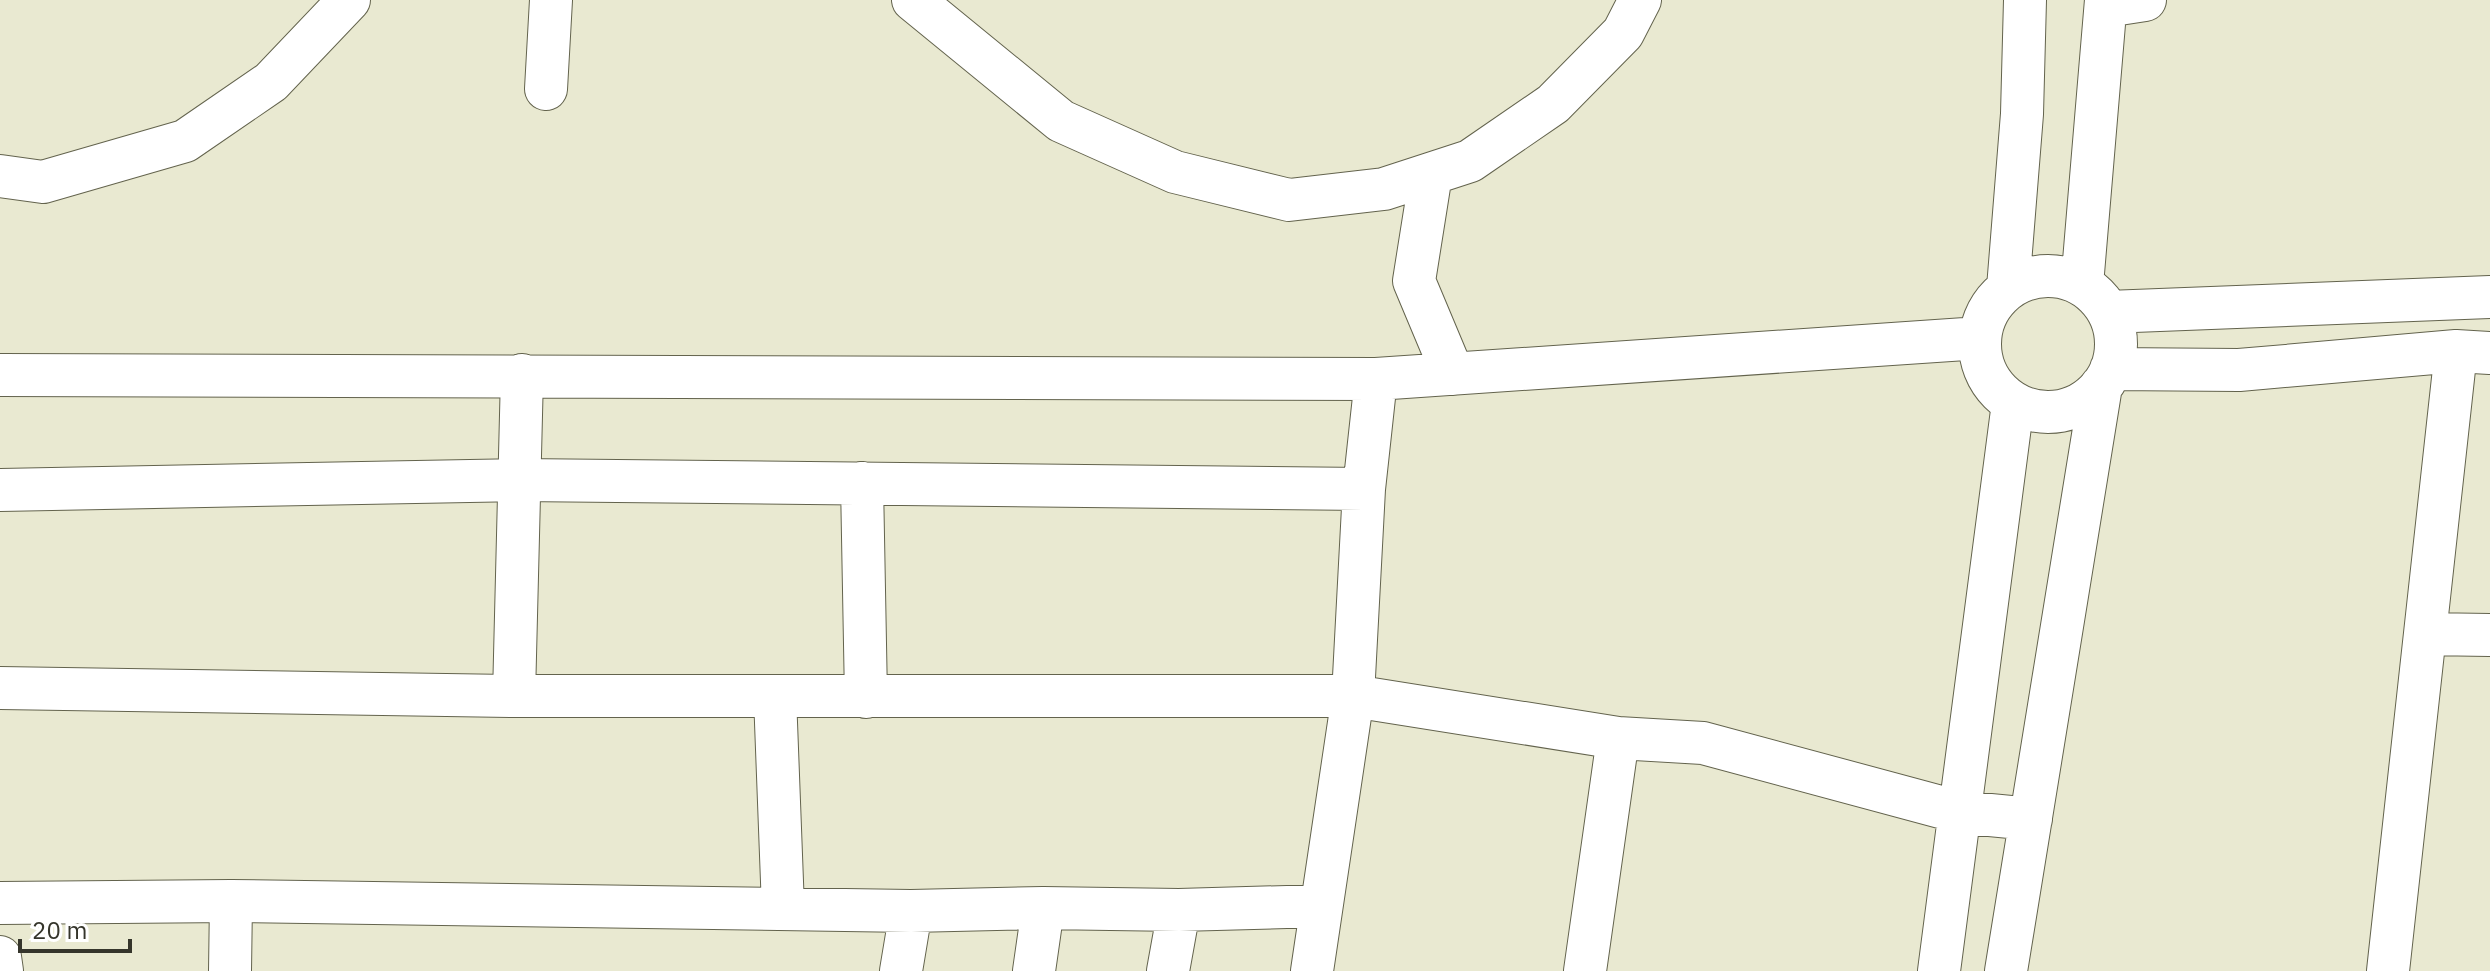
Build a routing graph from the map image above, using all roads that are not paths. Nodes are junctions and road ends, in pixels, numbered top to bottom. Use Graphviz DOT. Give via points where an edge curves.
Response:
graph roads {
  1 [pos="349,0"];
  2 [pos="551,0"];
  3 [pos="913,0"];
  4 [pos="1640,0"];
  5 [pos="2025,0"];
  6 [pos="2119,2"];
  7 [pos="546,89"];
  8 [pos="1431,174"];
  9 [pos="0,176"];
  10 [pos="2008,288"];
  11 [pos="2490,297"];
  12 [pos="2095,298"];
  13 [pos="1980,338"];
  14 [pos="2473,352"];
  15 [pos="1453,374"];
  16 [pos="0,375"];
  17 [pos="522,375"];
  18 [pos="2106,378"];
  19 [pos="1376,379"];
  20 [pos="2013,403"];
  21 [pos="520,480"];
  22 [pos="862,483"];
  23 [pos="1364,489"];
  24 [pos="0,490"];
  25 [pos="2425,634"];
  26 [pos="2490,635"];
  27 [pos="0,688"];
  28 [pos="514,696"];
  29 [pos="775,696"];
  30 [pos="1353,696"];
  31 [pos="866,697"];
  32 [pos="1618,738"];
  33 [pos="1959,812"];
  34 [pos="2031,819"];
  35 [pos="231,901"];
  36 [pos="0,903"];
  37 [pos="1321,906"];
  38 [pos="783,908"];
  39 [pos="1043,908"];
  40 [pos="1179,910"];
  41 [pos="911,911"];
  42 [pos="0,957"];
  43 [pos="2,971"];
  44 [pos="230,971"];
  45 [pos="901,971"];
  46 [pos="1034,971"];
  47 [pos="1168,971"];
  48 [pos="1312,971"];
  49 [pos="1585,971"];
  50 [pos="1939,971"];
  51 [pos="2006,971"];
  52 [pos="2388,971"];
  1 -- 9 [label="street" via="271,82 185,141 43,182"];
  2 -- 7 [label="street"];
  3 -- 8 [label="street" via="1061,121 1175,172 1289,200 1384,189"];
  4 -- 8 [label="street" via="1623,33 1553,104 1470,161"];
  5 -- 10 [label="street"];
  6 -- 12 [label="street"];
  8 -- 15 [label="street" via="1414,281"];
  10 -- 12 [label="street" via="2025,279 2064,277"];
  10 -- 13 [label="street" via="1984,319"];
  11 -- 12 [label="street"];
  12 -- 18 [label="street" via="2115,330 2116,350"];
  13 -- 15 [label="street"];
  13 -- 20 [label="street" via="1986,375"];
  14 -- 18 [label="street"];
  14 -- 25 [label="street"];
  15 -- 19 [label="street"];
  16 -- 17 [label="street"];
  17 -- 19 [label="street"];
  17 -- 21 [label="street"];
  18 -- 20 [label="street" via="2070,408 2051,412"];
  18 -- 34 [label="street"];
  19 -- 23 [label="street"];
  20 -- 33 [label="street"];
  21 -- 22 [label="street"];
  21 -- 24 [label="street"];
  21 -- 28 [label="street"];
  22 -- 23 [label="street"];
  22 -- 31 [label="street"];
  23 -- 30 [label="street"];
  25 -- 26 [label="street"];
  25 -- 52 [label="street"];
  27 -- 28 [label="street"];
  28 -- 29 [label="street"];
  29 -- 31 [label="street"];
  29 -- 38 [label="street"];
  30 -- 31 [label="street"];
  30 -- 32 [label="street"];
  30 -- 37 [label="street"];
  32 -- 33 [label="street" via="1703,743"];
  32 -- 49 [label="street"];
  33 -- 34 [label="street"];
  33 -- 50 [label="street"];
  34 -- 51 [label="street"];
  35 -- 36 [label="street"];
  35 -- 38 [label="street"];
  35 -- 44 [label="street"];
  37 -- 40 [label="street"];
  37 -- 48 [label="street"];
  38 -- 41 [label="street"];
  39 -- 40 [label="street"];
  39 -- 41 [label="street"];
  39 -- 46 [label="street"];
  40 -- 47 [label="street"];
  41 -- 45 [label="street"];
  42 -- 43 [label="street"];
}
